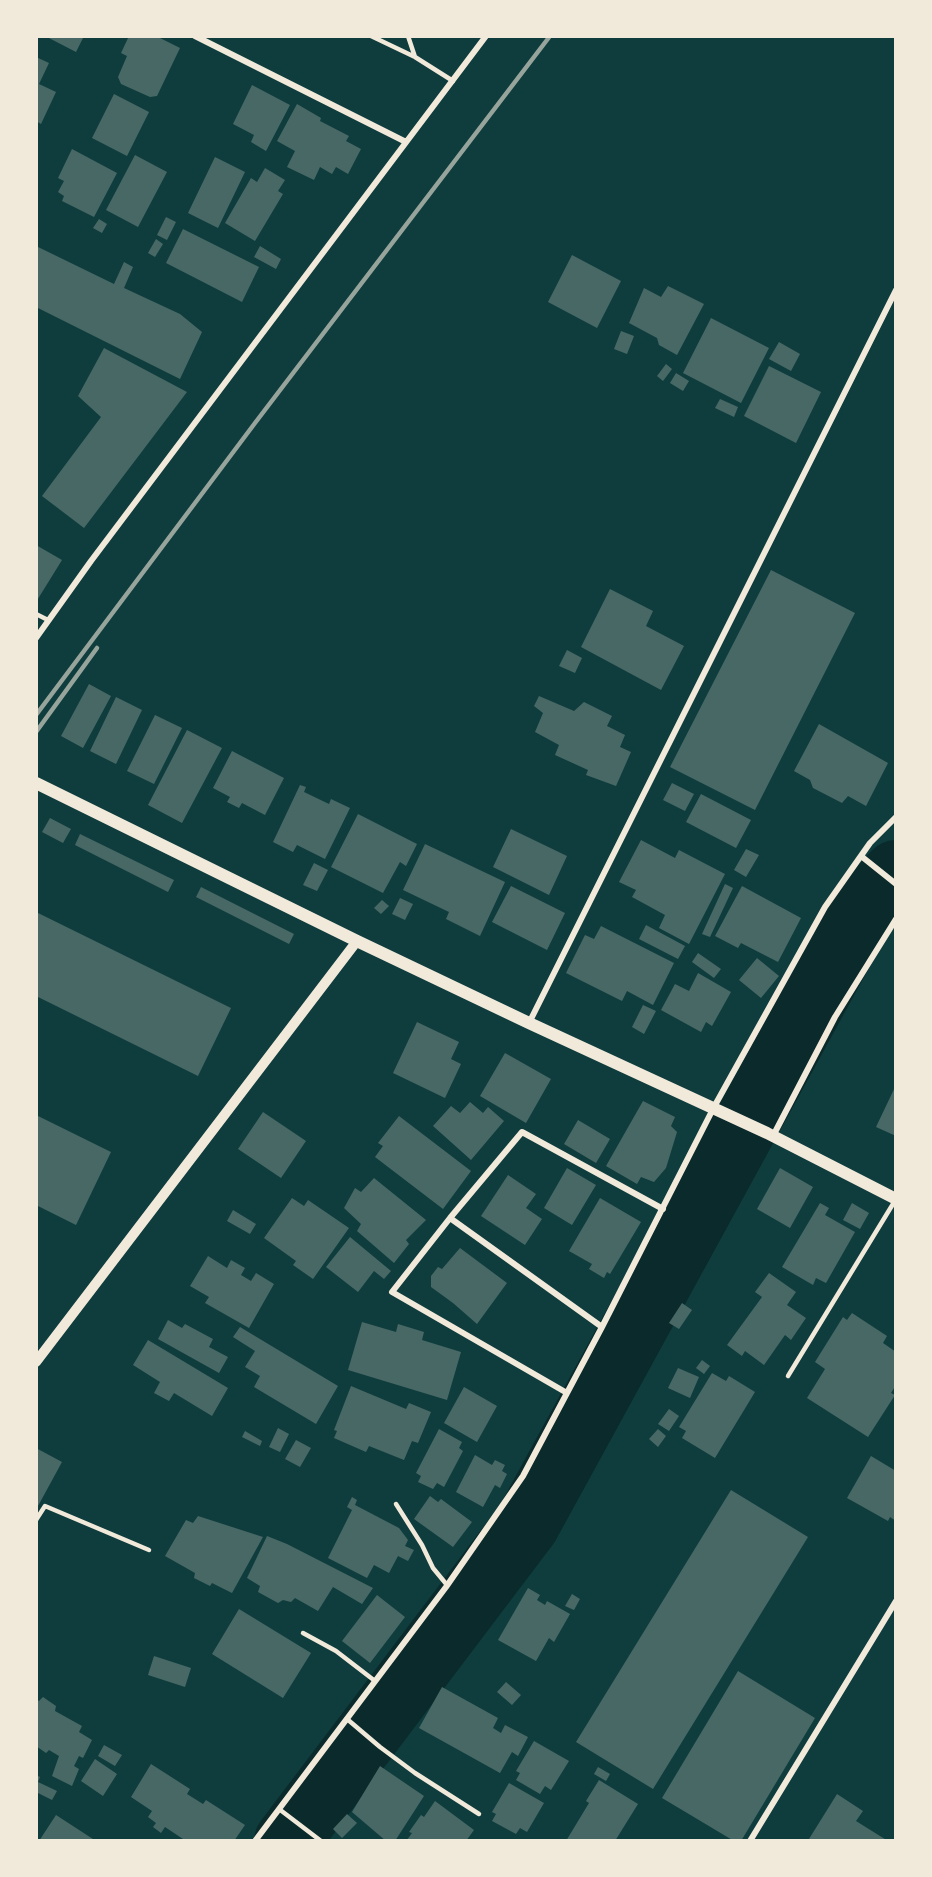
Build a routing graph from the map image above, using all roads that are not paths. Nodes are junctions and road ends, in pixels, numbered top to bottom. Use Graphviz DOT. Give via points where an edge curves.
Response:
graph roads {
  1 [pos="195,36"];
  2 [pos="371,36"];
  3 [pos="408,36"];
  4 [pos="486,36"];
  5 [pos="415,57"];
  6 [pos="454,81"];
  7 [pos="406,142"];
  8 [pos="896,290"];
  9 [pos="36,614"];
  10 [pos="48,620"];
  11 [pos="36,638"];
  12 [pos="36,783"];
  13 [pos="896,817"];
  14 [pos="861,856"];
  15 [pos="896,884"];
  16 [pos="896,919"];
  17 [pos="357,941"];
  18 [pos="529,1023"];
  19 [pos="714,1107"];
  20 [pos="770,1134"];
  21 [pos="896,1199"];
  22 [pos="663,1209"];
  23 [pos="450,1218"];
  24 [pos="602,1327"];
  25 [pos="36,1362"];
  26 [pos="788,1376"];
  27 [pos="567,1393"];
  28 [pos="396,1504"];
  29 [pos="36,1520"];
  30 [pos="149,1550"];
  31 [pos="447,1585"];
  32 [pos="896,1601"];
  33 [pos="303,1633"];
  34 [pos="375,1681"];
  35 [pos="347,1719"];
  36 [pos="279,1809"];
  37 [pos="479,1814"];
  38 [pos="255,1841"];
  39 [pos="321,1841"];
  40 [pos="750,1841"];
  1 -- 7 [label="street"];
  2 -- 5 [label="lane"];
  3 -- 5 [label="lane"];
  4 -- 6 [label="street"];
  5 -- 6 [label="lane"];
  6 -- 7 [label="street"];
  7 -- 10 [label="street"];
  8 -- 18 [label="street"];
  9 -- 10 [label="lane"];
  10 -- 11 [label="street"];
  12 -- 17 [label="main road"];
  13 -- 14 [label="street"];
  14 -- 15 [label="street"];
  14 -- 19 [label="street" via="825,907"];
  16 -- 20 [label="street" via="835,1017"];
  17 -- 18 [label="main road"];
  17 -- 25 [label="street"];
  18 -- 19 [label="main road"];
  19 -- 20 [label="main road"];
  19 -- 22 [label="street"];
  20 -- 21 [label="main road"];
  21 -- 26 [label="lane"];
  22 -- 23 [label="street" via="522,1132"];
  22 -- 24 [label="street"];
  23 -- 24 [label="street"];
  23 -- 27 [label="street" via="392,1292"];
  24 -- 27 [label="street"];
  27 -- 31 [label="street" via="523,1476"];
  28 -- 31 [label="lane"];
  29 -- 30 [label="lane" via="45,1506"];
  31 -- 34 [label="street"];
  32 -- 40 [label="street"];
  33 -- 34 [label="lane" via="336,1651"];
  34 -- 35 [label="street"];
  35 -- 36 [label="street"];
  35 -- 37 [label="lane" via="415,1773"];
  36 -- 38 [label="street"];
  36 -- 39 [label="lane"];
}
